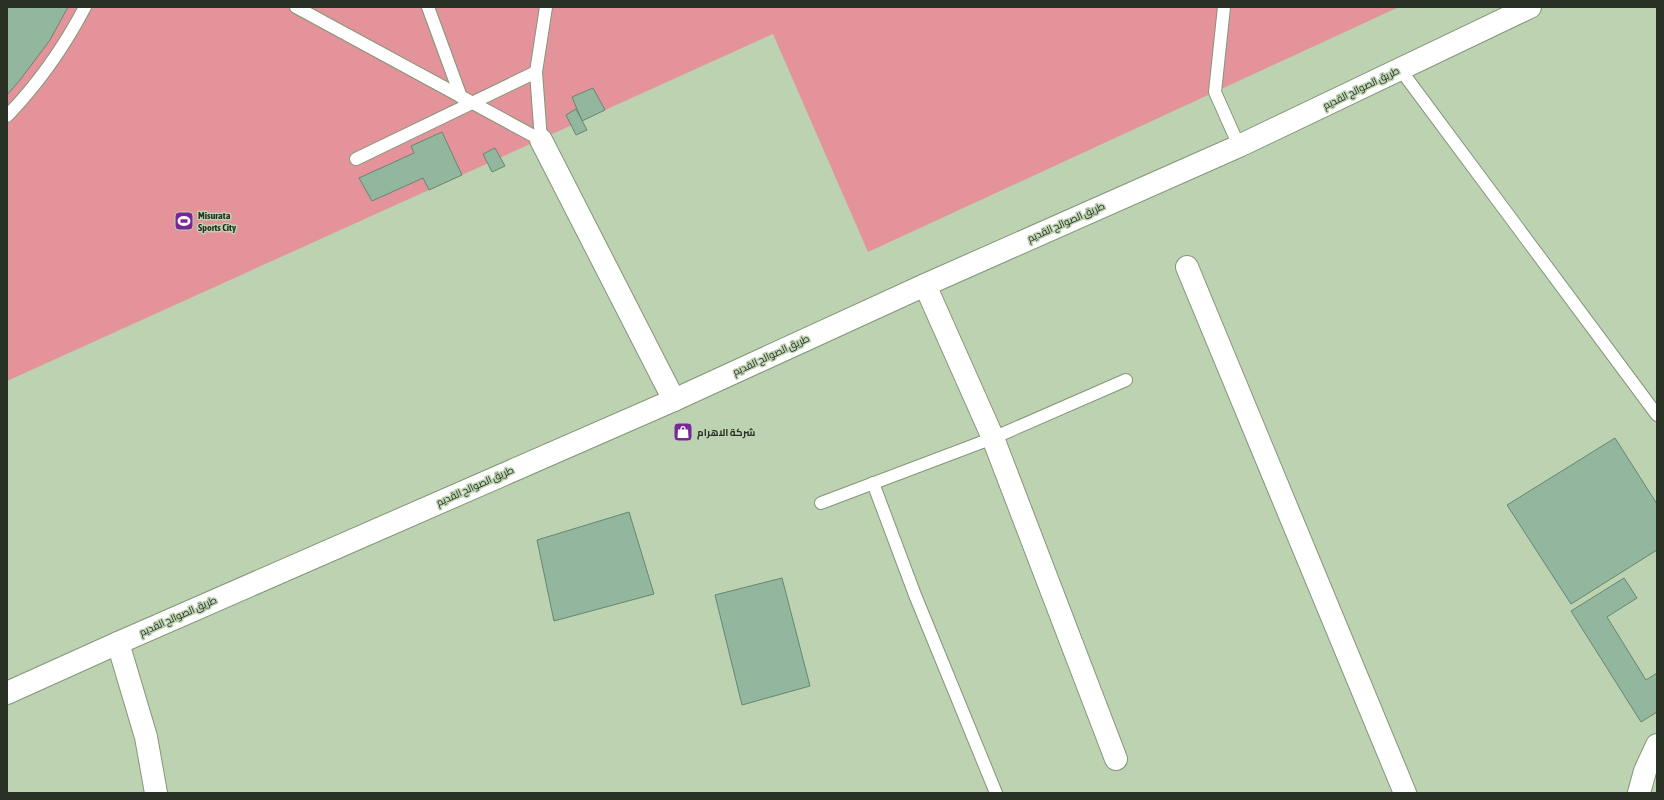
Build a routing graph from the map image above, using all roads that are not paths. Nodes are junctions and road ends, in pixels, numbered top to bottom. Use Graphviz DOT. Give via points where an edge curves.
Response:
graph roads {
  1 [pos="85,7"];
  2 [pos="296,7"];
  3 [pos="428,7"];
  4 [pos="546,7"];
  5 [pos="1224,7"];
  6 [pos="1530,7"];
  7 [pos="1400,69"];
  8 [pos="536,72"];
  9 [pos="461,97"];
  10 [pos="472,103"];
  11 [pos="7,116"];
  12 [pos="540,140"];
  13 [pos="1239,146"];
  14 [pos="356,159"];
  15 [pos="1187,267"];
  16 [pos="924,285"];
  17 [pos="1126,380"];
  18 [pos="674,400"];
  19 [pos="1657,415"];
  20 [pos="993,438"];
  21 [pos="873,483"];
  22 [pos="821,503"];
  23 [pos="118,643"];
  24 [pos="7,693"];
  25 [pos="1657,745"];
  26 [pos="1116,759"];
  27 [pos="156,793"];
  28 [pos="996,793"];
  29 [pos="1405,793"];
  30 [pos="1640,793"];
  1 -- 11 [label="lane" via="59,53"];
  2 -- 9 [label="lane"];
  3 -- 9 [label="lane"];
  4 -- 8 [label="lane"];
  5 -- 13 [label="lane" via="1215,92"];
  6 -- 7 [label="main road, طريق الصوالح القديم"];
  7 -- 13 [label="main road, طريق الصوالح القديم"];
  7 -- 19 [label="lane"];
  8 -- 10 [label="lane"];
  8 -- 12 [label="lane"];
  9 -- 10 [label="lane"];
  10 -- 12 [label="lane"];
  10 -- 14 [label="lane"];
  12 -- 18 [label="main road"];
  13 -- 16 [label="main road, طريق الصوالح القديم"];
  15 -- 29 [label="main road"];
  16 -- 18 [label="main road, طريق الصوالح القديم"];
  16 -- 20 [label="main road"];
  17 -- 20 [label="lane"];
  18 -- 23 [label="main road, طريق الصوالح القديم"];
  20 -- 21 [label="lane"];
  20 -- 26 [label="main road"];
  21 -- 22 [label="lane"];
  21 -- 28 [label="lane" via="915,595"];
  23 -- 24 [label="main road, طريق الصوالح القديم"];
  23 -- 27 [label="main road" via="146,737"];
  25 -- 30 [label="main road" via="1645,771"];
}
